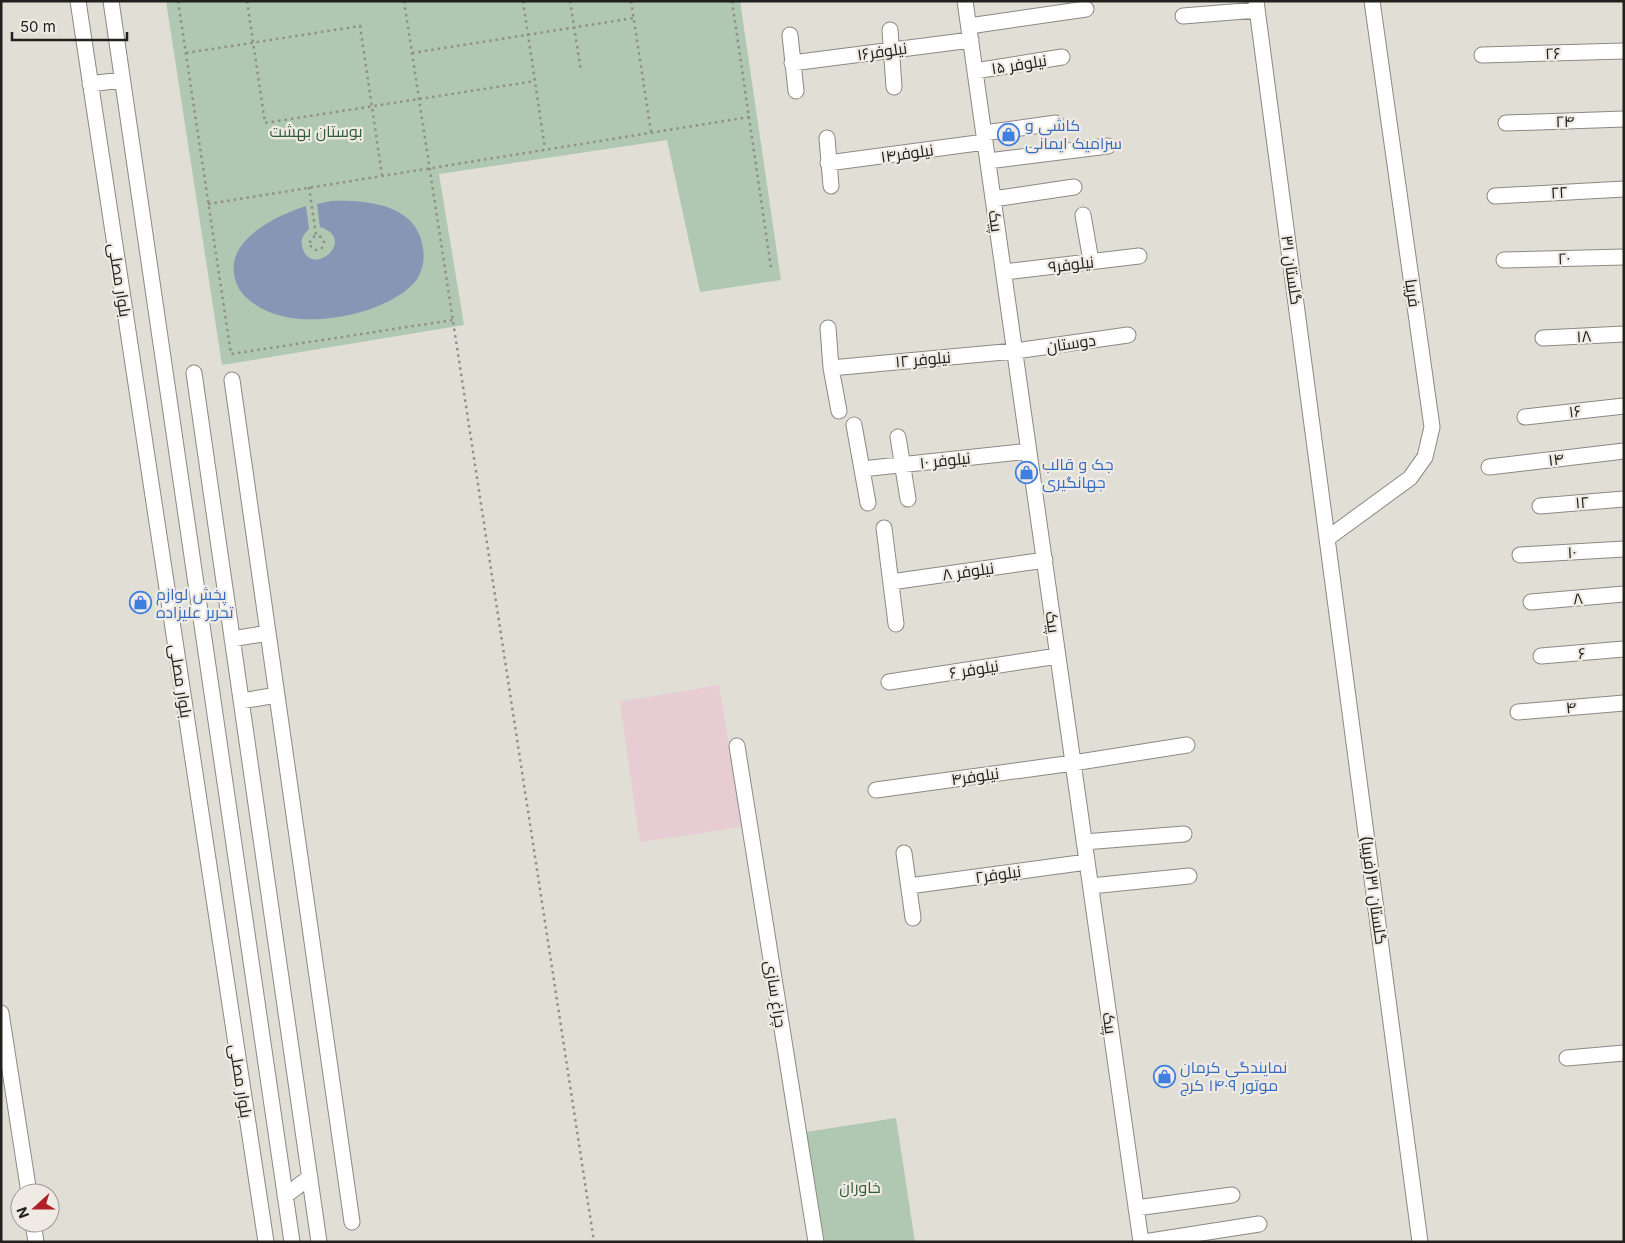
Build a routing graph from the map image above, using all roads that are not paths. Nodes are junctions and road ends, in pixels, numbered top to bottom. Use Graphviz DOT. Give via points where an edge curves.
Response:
graph roads {
  1 [pos="78,1"];
  2 [pos="111,1"];
  3 [pos="966,1"];
  4 [pos="1372,1"];
  5 [pos="1257,6"];
  6 [pos="1086,10"];
  7 [pos="1183,16"];
  8 [pos="890,30"];
  9 [pos="970,33"];
  10 [pos="790,35"];
  11 [pos="891,50"];
  12 [pos="1624,51"];
  13 [pos="1482,55"];
  14 [pos="1062,57"];
  15 [pos="792,63"];
  16 [pos="975,71"];
  17 [pos="121,80"];
  18 [pos="90,84"];
  19 [pos="894,87"];
  20 [pos="796,92"];
  21 [pos="1624,119"];
  22 [pos="1506,123"];
  23 [pos="1056,124"];
  24 [pos="826,138"];
  25 [pos="985,138"];
  26 [pos="1108,146"];
  27 [pos="988,161"];
  28 [pos="828,163"];
  29 [pos="831,186"];
  30 [pos="1074,187"];
  31 [pos="1624,189"];
  32 [pos="1495,196"];
  33 [pos="993,199"];
  34 [pos="1083,214"];
  35 [pos="1139,256"];
  36 [pos="1624,257"];
  37 [pos="1504,260"];
  38 [pos="1091,262"];
  39 [pos="1004,272"];
  40 [pos="828,328"];
  41 [pos="1624,334"];
  42 [pos="1128,335"];
  43 [pos="1543,338"];
  44 [pos="1015,351"];
  45 [pos="831,368"];
  46 [pos="194,373"];
  47 [pos="232,380"];
  48 [pos="1624,406"];
  49 [pos="839,411"];
  50 [pos="1526,417"];
  51 [pos="854,425"];
  52 [pos="898,437"];
  53 [pos="1029,451"];
  54 [pos="1624,451"];
  55 [pos="902,465"];
  56 [pos="1489,468"];
  57 [pos="862,469"];
  58 [pos="908,499"];
  59 [pos="1624,499"];
  60 [pos="868,504"];
  61 [pos="1540,506"];
  62 [pos="884,528"];
  63 [pos="1328,538"];
  64 [pos="1624,549"];
  65 [pos="1520,555"];
  66 [pos="1045,560"];
  67 [pos="891,582"];
  68 [pos="1624,594"];
  69 [pos="1531,602"];
  70 [pos="896,624"];
  71 [pos="268,633"];
  72 [pos="232,639"];
  73 [pos="1624,649"];
  74 [pos="1058,656"];
  75 [pos="1541,656"];
  76 [pos="889,682"];
  77 [pos="277,695"];
  78 [pos="241,700"];
  79 [pos="1624,703"];
  80 [pos="1518,712"];
  81 [pos="1187,745"];
  82 [pos="737,746"];
  83 [pos="1073,763"];
  84 [pos="876,790"];
  85 [pos="1184,834"];
  86 [pos="1084,842"];
  87 [pos="904,853"];
  88 [pos="1087,862"];
  89 [pos="1189,876"];
  90 [pos="909,886"];
  91 [pos="1091,886"];
  92 [pos="913,918"];
  93 [pos="1,1013"];
  94 [pos="1624,1053"];
  95 [pos="1567,1058"];
  96 [pos="310,1176"];
  97 [pos="27,1183"];
  98 [pos="1232,1195"];
  99 [pos="284,1196"];
  100 [pos="1136,1208"];
  101 [pos="352,1222"];
  102 [pos="1259,1224"];
  103 [pos="266,1242"];
  104 [pos="292,1242"];
  105 [pos="319,1242"];
  106 [pos="816,1242"];
  107 [pos="1143,1242"];
  108 [pos="1420,1242"];
  1 -- 18 [label="street, بلوار مصلی"];
  2 -- 17 [label="street, بلوار مصلی"];
  3 -- 9 [label="street, پیک"];
  4 -- 63 [label="street, فریبا" via="1432,427 1425,457 1410,478"];
  5 -- 7 [label="street"];
  5 -- 63 [label="street, گلستان ۳۱"];
  6 -- 9 [label="street, نیلوفر۱۶"];
  8 -- 11 [label="street"];
  9 -- 11 [label="street, نیلوفر۱۶"];
  9 -- 16 [label="street, پیک"];
  10 -- 15 [label="street"];
  11 -- 15 [label="street, نیلوفر۱۶"];
  11 -- 19 [label="street"];
  12 -- 13 [label="street, ۲۶"];
  14 -- 16 [label="street, نیلوفر ۱۵"];
  15 -- 20 [label="street"];
  16 -- 25 [label="street, پیک"];
  17 -- 18 [label="street"];
  17 -- 99 [label="street, بلوار مصلی"];
  18 -- 103 [label="street, بلوار مصلی"];
  21 -- 22 [label="street, ۲۴"];
  23 -- 25 [label="street, نیلوفر۱۴"];
  24 -- 28 [label="street"];
  25 -- 27 [label="street, پیک"];
  25 -- 28 [label="street, نیلوفر۱۴"];
  26 -- 27 [label="street"];
  27 -- 33 [label="street, پیک"];
  28 -- 29 [label="street"];
  30 -- 33 [label="street"];
  31 -- 32 [label="street, ۲۲"];
  33 -- 39 [label="street, پیک"];
  34 -- 38 [label="street"];
  35 -- 38 [label="street, نیلوفر۹"];
  36 -- 37 [label="street, ۲۰"];
  38 -- 39 [label="street, نیلوفر۹"];
  39 -- 44 [label="street, پیک"];
  40 -- 45 [label="street"];
  41 -- 43 [label="street, ۱۸"];
  42 -- 44 [label="street, دوستان"];
  44 -- 45 [label="street, نیلوفر ۱۲"];
  44 -- 53 [label="street, پیک"];
  45 -- 49 [label="street"];
  46 -- 72 [label="street"];
  47 -- 71 [label="street"];
  48 -- 50 [label="street, ۱۶"];
  51 -- 57 [label="street"];
  52 -- 55 [label="street"];
  53 -- 55 [label="street, نیلوفر ۱۰"];
  53 -- 66 [label="street, پیک"];
  54 -- 56 [label="street, ۱۴"];
  55 -- 57 [label="street, نیلوفر ۱۰"];
  55 -- 58 [label="street"];
  57 -- 60 [label="street"];
  59 -- 61 [label="street, ۱۲"];
  62 -- 67 [label="street"];
  63 -- 108 [label="street, گلستان ۳۱(فریبا)"];
  64 -- 65 [label="street, ۱۰"];
  66 -- 67 [label="street, نیلوفر ۸"];
  66 -- 74 [label="street, پیک"];
  67 -- 70 [label="street"];
  68 -- 69 [label="street, ۸"];
  71 -- 72 [label="street"];
  71 -- 77 [label="street"];
  72 -- 78 [label="street"];
  73 -- 75 [label="street, ۶"];
  74 -- 76 [label="street, نیلوفر ۶"];
  74 -- 83 [label="street, پیک"];
  77 -- 78 [label="street"];
  77 -- 101 [label="street"];
  78 -- 96 [label="street"];
  79 -- 80 [label="street, ۴"];
  81 -- 83 [label="street, نیلوفر۴"];
  82 -- 106 [label="street, چراغ سازی"];
  83 -- 84 [label="street, نیلوفر۴"];
  83 -- 86 [label="street, پیک"];
  85 -- 86 [label="street"];
  86 -- 88 [label="street, پیک"];
  87 -- 90 [label="street"];
  88 -- 90 [label="street, نیلوفر۲"];
  88 -- 91 [label="street, پیک"];
  89 -- 91 [label="street"];
  90 -- 92 [label="street"];
  91 -- 100 [label="street, پیک"];
  93 -- 97 [label="street"];
  94 -- 95 [label="street"];
  96 -- 99 [label="street"];
  96 -- 105 [label="street"];
  98 -- 100 [label="street"];
  99 -- 104 [label="street, بلوار مصلی"];
  100 -- 107 [label="street, پیک"];
  102 -- 107 [label="street"];
}
